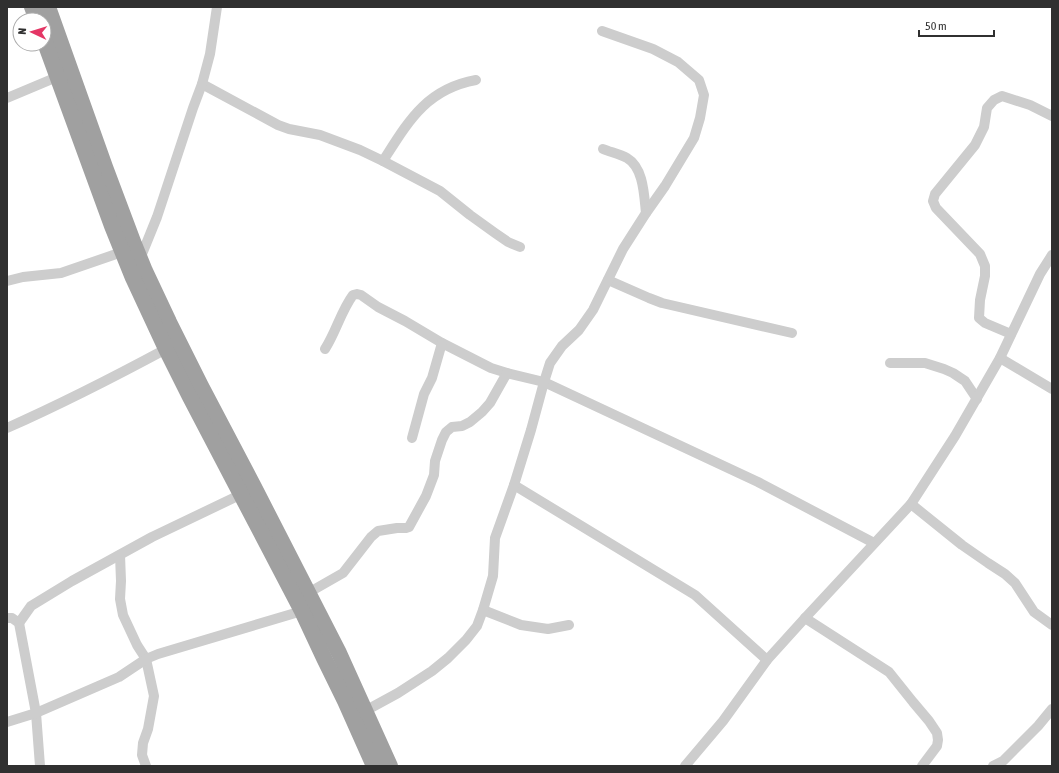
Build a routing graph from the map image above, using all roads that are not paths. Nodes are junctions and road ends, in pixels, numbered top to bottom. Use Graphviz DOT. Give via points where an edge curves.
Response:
graph roads {
  1 [pos="48,7"];
  2 [pos="217,7"];
  3 [pos="602,31"];
  4 [pos="48,52"];
  5 [pos="57,77"];
  6 [pos="476,80"];
  7 [pos="202,84"];
  8 [pos="7,98"];
  9 [pos="1052,116"];
  10 [pos="603,149"];
  11 [pos="383,161"];
  12 [pos="646,213"];
  13 [pos="520,248"];
  14 [pos="122,252"];
  15 [pos="1052,255"];
  16 [pos="140,259"];
  17 [pos="608,280"];
  18 [pos="7,281"];
  19 [pos="792,333"];
  20 [pos="1011,334"];
  21 [pos="442,343"];
  22 [pos="166,349"];
  23 [pos="325,349"];
  24 [pos="1000,358"];
  25 [pos="890,363"];
  26 [pos="507,373"];
  27 [pos="544,382"];
  28 [pos="1052,389"];
  29 [pos="977,399"];
  30 [pos="7,428"];
  31 [pos="412,438"];
  32 [pos="514,485"];
  33 [pos="248,491"];
  34 [pos="911,504"];
  35 [pos="874,543"];
  36 [pos="120,555"];
  37 [pos="308,593"];
  38 [pos="483,610"];
  39 [pos="302,611"];
  40 [pos="7,618"];
  41 [pos="805,618"];
  42 [pos="19,623"];
  43 [pos="569,625"];
  44 [pos="1052,625"];
  45 [pos="146,659"];
  46 [pos="767,660"];
  47 [pos="1052,709"];
  48 [pos="365,711"];
  49 [pos="36,713"];
  50 [pos="7,722"];
  51 [pos="40,766"];
  52 [pos="146,766"];
  53 [pos="374,766"];
  54 [pos="390,766"];
  55 [pos="685,766"];
  56 [pos="922,766"];
  57 [pos="993,766"];
  1 -- 16 [label="highway"];
  2 -- 7 [label="street" via="210,54"];
  3 -- 12 [label="street" via="653,49 678,62 699,80 704,95 694,138"];
  4 -- 5 [label="highway"];
  5 -- 8 [label="street"];
  5 -- 14 [label="highway"];
  6 -- 11 [label="street" via="462,82 428,101 407,124"];
  7 -- 11 [label="street" via="278,125 320,136"];
  7 -- 16 [label="street"];
  9 -- 20 [label="street" via="1030,105 1002,96 994,100 987,108 984,127 975,145 932,201 980,254 985,266 986,276 979,318"];
  10 -- 12 [label="street" via="628,158 635,166 641,178"];
  11 -- 13 [label="street" via="440,192 495,233"];
  12 -- 17 [label="street" via="623,249"];
  14 -- 18 [label="street" via="61,273"];
  14 -- 22 [label="highway"];
  15 -- 20 [label="street"];
  16 -- 33 [label="highway"];
  17 -- 19 [label="street" via="662,303"];
  17 -- 27 [label="street" via="593,310 550,363"];
  20 -- 24 [label="street"];
  21 -- 23 [label="street" via="357,294 348,301"];
  21 -- 26 [label="street" via="491,368"];
  21 -- 31 [label="street"];
  22 -- 30 [label="street" via="89,390"];
  22 -- 33 [label="highway" via="190,397"];
  24 -- 28 [label="street"];
  24 -- 29 [label="street"];
  25 -- 29 [label="street" via="926,363 949,371 965,381"];
  26 -- 27 [label="street"];
  26 -- 37 [label="street" via="482,412 470,422 452,427 446,432 426,496 408,527 378,531 343,572"];
  27 -- 32 [label="street"];
  27 -- 35 [label="street" via="758,482"];
  29 -- 34 [label="street"];
  32 -- 38 [label="street" via="495,538 493,576"];
  32 -- 46 [label="street" via="695,595"];
  33 -- 36 [label="street"];
  33 -- 37 [label="highway"];
  33 -- 39 [label="highway"];
  34 -- 35 [label="street"];
  34 -- 44 [label="street" via="962,545 1005,574 1015,583 1034,612"];
  35 -- 41 [label="street"];
  36 -- 42 [label="street" via="31,606"];
  36 -- 45 [label="street" via="120,599 124,615"];
  37 -- 48 [label="highway"];
  38 -- 43 [label="street" via="521,625 548,629"];
  38 -- 48 [label="street" via="477,626 448,658 398,693"];
  39 -- 45 [label="street" via="168,650"];
  39 -- 53 [label="highway"];
  40 -- 42 [label="street"];
  41 -- 46 [label="street"];
  41 -- 56 [label="street" via="889,672 929,721 938,733 938,740 937,746"];
  42 -- 49 [label="street"];
  45 -- 49 [label="street" via="119,678"];
  45 -- 52 [label="street" via="154,696 143,743 142,755"];
  46 -- 55 [label="street"];
  47 -- 57 [label="street" via="1003,761"];
  48 -- 54 [label="highway"];
  49 -- 50 [label="street"];
  49 -- 51 [label="street"];
}
